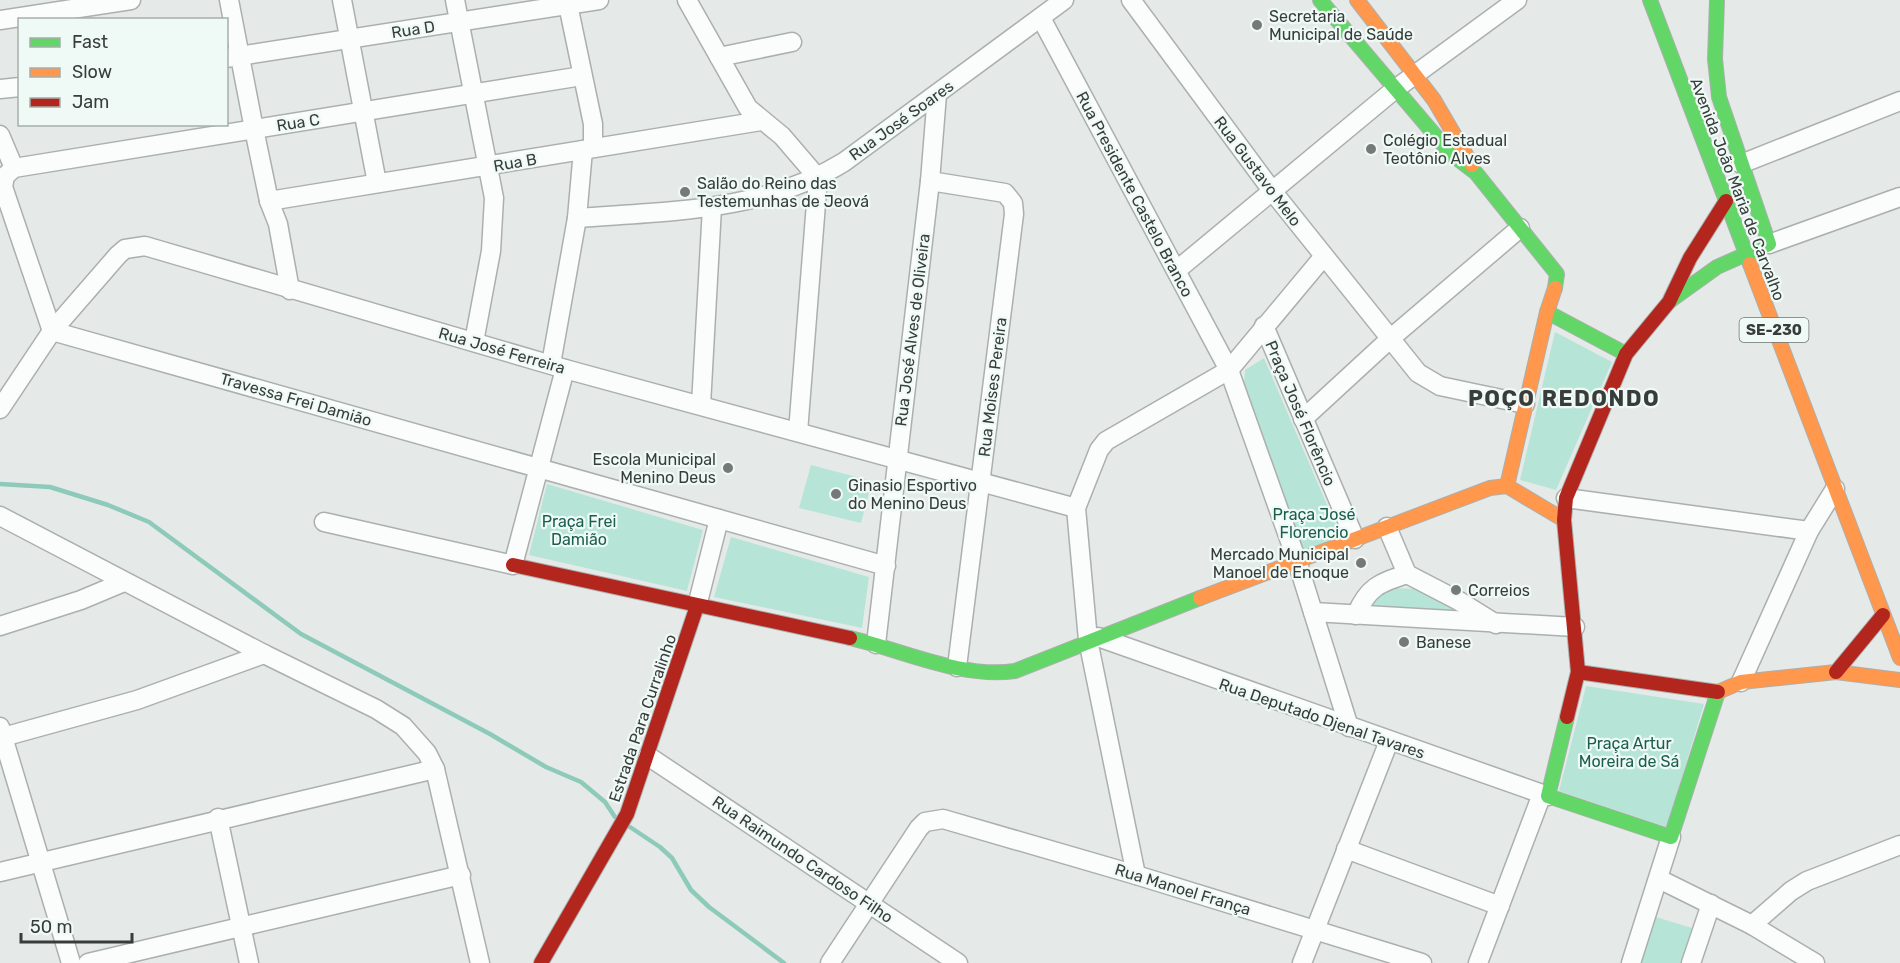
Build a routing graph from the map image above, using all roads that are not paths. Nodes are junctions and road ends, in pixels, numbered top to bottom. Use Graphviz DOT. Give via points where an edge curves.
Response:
graph roads {
  1 [pos="131,0"];
  2 [pos="229,0"];
  3 [pos="342,0"];
  4 [pos="455,0"];
  5 [pos="599,0"];
  6 [pos="687,0"];
  7 [pos="1064,0"];
  8 [pos="1131,0"];
  9 [pos="1320,0"];
  10 [pos="1357,0"];
  11 [pos="1517,0"];
  12 [pos="1650,0"];
  13 [pos="1717,0"];
  14 [pos="110,2"];
  15 [pos="568,3"];
  16 [pos="1368,15"];
  17 [pos="1041,18"];
  18 [pos="0,20"];
  19 [pos="460,22"];
  20 [pos="1347,32"];
  21 [pos="350,39"];
  22 [pos="792,42"];
  23 [pos="233,57"];
  24 [pos="719,57"];
  25 [pos="1414,75"];
  26 [pos="582,76"];
  27 [pos="18,87"];
  28 [pos="0,89"];
  29 [pos="1394,90"];
  30 [pos="475,94"];
  31 [pos="937,94"];
  32 [pos="1900,100"];
  33 [pos="364,111"];
  34 [pos="761,121"];
  35 [pos="254,129"];
  36 [pos="0,135"];
  37 [pos="588,149"];
  38 [pos="1741,164"];
  39 [pos="489,166"];
  40 [pos="14,168"];
  41 [pos="1476,173"];
  42 [pos="818,178"];
  43 [pos="930,182"];
  44 [pos="377,183"];
  45 [pos="1273,192"];
  46 [pos="1900,197"];
  47 [pos="269,201"];
  48 [pos="1726,201"];
  49 [pos="712,207"];
  50 [pos="577,218"];
  51 [pos="1520,228"];
  52 [pos="1769,244"];
  53 [pos="1745,253"];
  54 [pos="1324,256"];
  55 [pos="1178,270"];
  56 [pos="290,290"];
  57 [pos="1669,302"];
  58 [pos="1547,312"];
  59 [pos="1264,326"];
  60 [pos="52,331"];
  61 [pos="1391,338"];
  62 [pos="474,342"];
  63 [pos="1626,354"];
  64 [pos="558,366"];
  65 [pos="1229,370"];
  66 [pos="1525,404"];
  67 [pos="701,405"];
  68 [pos="0,409"];
  69 [pos="1303,419"];
  70 [pos="798,432"];
  71 [pos="897,457"];
  72 [pos="539,466"];
  73 [pos="981,481"];
  74 [pos="1507,486"];
  75 [pos="1835,489"];
  76 [pos="1566,498"];
  77 [pos="1076,508"];
  78 [pos="0,516"];
  79 [pos="719,519"];
  80 [pos="1564,520"];
  81 [pos="324,522"];
  82 [pos="1387,527"];
  83 [pos="1809,531"];
  84 [pos="1355,539"];
  85 [pos="1297,561"];
  86 [pos="513,565"];
  87 [pos="886,566"];
  88 [pos="1407,574"];
  89 [pos="124,582"];
  90 [pos="697,606"];
  91 [pos="1900,608"];
  92 [pos="1313,612"];
  93 [pos="1356,615"];
  94 [pos="1883,615"];
  95 [pos="1497,625"];
  96 [pos="0,626"];
  97 [pos="1575,627"];
  98 [pos="1093,638"];
  99 [pos="876,645"];
  100 [pos="264,654"];
  101 [pos="1900,658"];
  102 [pos="957,668"];
  103 [pos="1578,672"];
  104 [pos="1836,672"];
  105 [pos="1900,680"];
  106 [pos="1740,682"];
  107 [pos="1718,692"];
  108 [pos="1349,728"];
  109 [pos="2,732"];
  110 [pos="1389,741"];
  111 [pos="648,756"];
  112 [pos="435,769"];
  113 [pos="1545,795"];
  114 [pos="218,818"];
  115 [pos="1671,837"];
  116 [pos="1900,846"];
  117 [pos="1347,849"];
  118 [pos="41,862"];
  119 [pos="0,872"];
  120 [pos="461,875"];
  121 [pos="1136,875"];
  122 [pos="1659,879"];
  123 [pos="869,902"];
  124 [pos="1711,904"];
  125 [pos="1500,906"];
  126 [pos="241,926"];
  127 [pos="1752,926"];
  128 [pos="1315,930"];
  129 [pos="71,963"];
  130 [pos="88,963"];
  131 [pos="249,963"];
  132 [pos="480,963"];
  133 [pos="541,963"];
  134 [pos="830,963"];
  135 [pos="958,963"];
  136 [pos="1302,963"];
  137 [pos="1422,963"];
  138 [pos="1478,963"];
  139 [pos="1630,963"];
  140 [pos="1691,963"];
  141 [pos="1815,963"];
  1 -- 14 [label="street"];
  2 -- 23 [label="street"];
  3 -- 21 [label="street"];
  4 -- 19 [label="street"];
  5 -- 15 [label="street, Rua D"];
  6 -- 24 [label="street"];
  7 -- 17 [label="street, Rua José Soares"];
  8 -- 45 [label="street, Rua Gustavo Melo"];
  9 -- 20 [label="street"];
  10 -- 16 [label="street"];
  11 -- 25 [label="street"];
  12 -- 48 [label="street, Avenida João Maria de Carvalho / SE-230"];
  13 -- 38 [label="street" via="1716,78"];
  14 -- 18 [label="street"];
  15 -- 19 [label="street, Rua D"];
  15 -- 26 [label="street"];
  16 -- 20 [label="street"];
  16 -- 25 [label="street"];
  17 -- 31 [label="street, Rua José Soares"];
  17 -- 55 [label="street, Rua Presidente Castelo Branco"];
  19 -- 21 [label="street, Rua D"];
  19 -- 30 [label="street"];
  20 -- 29 [label="street"];
  21 -- 23 [label="street, Rua D"];
  21 -- 33 [label="street"];
  22 -- 24 [label="street"];
  23 -- 35 [label="street"];
  24 -- 34 [label="street" via="738,94"];
  25 -- 29 [label="street"];
  25 -- 41 [label="street" via="1464,145"];
  26 -- 30 [label="street, Rua C"];
  26 -- 37 [label="street" via="593,124"];
  27 -- 28 [label="street"];
  29 -- 41 [label="street" via="1450,154"];
  29 -- 45 [label="street"];
  30 -- 33 [label="street, Rua C"];
  30 -- 39 [label="street"];
  31 -- 42 [label="street, Rua José Soares"];
  31 -- 43 [label="street, Rua José Alves de Oliveira"];
  32 -- 38 [label="street"];
  33 -- 35 [label="street, Rua C"];
  33 -- 44 [label="street"];
  34 -- 37 [label="street, Rua B"];
  34 -- 42 [label="street" via="782,136"];
  35 -- 40 [label="street, Rua C"];
  35 -- 47 [label="street"];
  36 -- 40 [label="street"];
  37 -- 39 [label="street, Rua B"];
  37 -- 50 [label="street"];
  38 -- 52 [label="street"];
  39 -- 44 [label="street, Rua B"];
  39 -- 62 [label="street" via="494,231"];
  40 -- 60 [label="street" via="5,176 3,187"];
  41 -- 51 [label="street"];
  42 -- 49 [label="street, Rua José Soares" via="763,198"];
  42 -- 70 [label="street"];
  43 -- 71 [label="street, Rua José Alves de Oliveira"];
  43 -- 73 [label="street, Rua Moises Pereira" via="1005,193 1013,203"];
  44 -- 47 [label="street, Rua B"];
  45 -- 54 [label="street, Rua Gustavo Melo"];
  45 -- 55 [label="street"];
  46 -- 52 [label="street"];
  47 -- 56 [label="street" via="278,224"];
  48 -- 53 [label="street, Avenida João Maria de Carvalho / SE-230"];
  48 -- 57 [label="street" via="1690,258"];
  49 -- 50 [label="street, Rua José Soares"];
  49 -- 67 [label="street"];
  50 -- 64 [label="street"];
  51 -- 58 [label="street" via="1557,274"];
  51 -- 61 [label="street"];
  52 -- 53 [label="street"];
  53 -- 57 [label="street" via="1711,270"];
  53 -- 75 [label="street, Avenida João Maria de Carvalho / SE-230"];
  54 -- 59 [label="street"];
  54 -- 61 [label="street, Rua Gustavo Melo"];
  55 -- 65 [label="street, Rua Presidente Castelo Branco"];
  56 -- 60 [label="street, Rua José Ferreira" via="156,248 136,246 118,255"];
  56 -- 62 [label="street, Rua José Ferreira"];
  57 -- 63 [label="street"];
  58 -- 63 [label="street"];
  58 -- 66 [label="street"];
  59 -- 65 [label="street, Praça José Florêncio"];
  59 -- 69 [label="street, Praça José Florêncio"];
  60 -- 68 [label="street, Rua José Ferreira"];
  60 -- 72 [label="street, Travessa Frei Damião"];
  61 -- 66 [label="street, Rua Gustavo Melo" via="1418,373 1432,383"];
  61 -- 69 [label="street"];
  62 -- 64 [label="street, Rua José Ferreira"];
  63 -- 76 [label="street"];
  64 -- 67 [label="street, Rua José Ferreira"];
  64 -- 72 [label="street"];
  65 -- 77 [label="street" via="1106,441"];
  65 -- 85 [label="street"];
  66 -- 74 [label="street"];
  67 -- 70 [label="street, Rua José Ferreira"];
  69 -- 84 [label="street, Praça José Florêncio"];
  70 -- 71 [label="street, Rua José Ferreira"];
  71 -- 73 [label="street, Rua José Ferreira"];
  71 -- 87 [label="street, Rua José Alves de Oliveira"];
  72 -- 79 [label="street"];
  72 -- 86 [label="street"];
  73 -- 77 [label="street, Rua José Ferreira"];
  73 -- 102 [label="street, Rua Moises Pereira"];
  74 -- 80 [label="street"];
  74 -- 82 [label="street" via="1490,488"];
  75 -- 83 [label="street"];
  75 -- 94 [label="street, Avenida João Maria de Carvalho / SE-230"];
  76 -- 80 [label="street"];
  76 -- 83 [label="street"];
  77 -- 98 [label="street"];
  78 -- 89 [label="street"];
  79 -- 87 [label="street"];
  79 -- 90 [label="street"];
  80 -- 97 [label="street"];
  81 -- 86 [label="street"];
  82 -- 84 [label="street"];
  82 -- 88 [label="street"];
  83 -- 106 [label="street"];
  84 -- 85 [label="street"];
  85 -- 92 [label="street"];
  85 -- 98 [label="street"];
  86 -- 90 [label="street"];
  87 -- 99 [label="street"];
  88 -- 93 [label="street" via="1368,592"];
  88 -- 95 [label="street"];
  89 -- 96 [label="street"];
  89 -- 100 [label="street"];
  90 -- 99 [label="street"];
  90 -- 111 [label="street, Estrada Para Curralinho"];
  91 -- 94 [label="street"];
  92 -- 93 [label="street"];
  92 -- 108 [label="street"];
  93 -- 95 [label="street"];
  94 -- 101 [label="street, Avenida João Maria de Carvalho / SE-230"];
  94 -- 104 [label="street"];
  95 -- 97 [label="street"];
  97 -- 103 [label="street"];
  98 -- 102 [label="street" via="1015,671 987,673"];
  98 -- 108 [label="street, Rua Deputado Djenal Tavares"];
  98 -- 121 [label="street"];
  99 -- 102 [label="street"];
  100 -- 109 [label="street" via="137,700"];
  100 -- 112 [label="street" via="403,726 427,753"];
  103 -- 107 [label="street"];
  103 -- 113 [label="street"];
  104 -- 105 [label="street"];
  104 -- 106 [label="street"];
  106 -- 107 [label="street"];
  107 -- 115 [label="street"];
  108 -- 110 [label="street, Rua Deputado Djenal Tavares"];
  109 -- 118 [label="street"];
  110 -- 113 [label="street, Rua Deputado Djenal Tavares"];
  110 -- 117 [label="street"];
  111 -- 123 [label="street, Rua Raimundo Cardoso Filho"];
  111 -- 133 [label="street, Estrada Para Curralinho" via="627,814"];
  112 -- 114 [label="street"];
  112 -- 120 [label="street"];
  113 -- 115 [label="street"];
  113 -- 125 [label="street"];
  114 -- 118 [label="street"];
  114 -- 126 [label="street"];
  115 -- 122 [label="street"];
  116 -- 127 [label="street" via="1807,881"];
  117 -- 125 [label="street"];
  117 -- 128 [label="street"];
  118 -- 119 [label="street"];
  118 -- 129 [label="street"];
  120 -- 126 [label="street"];
  120 -- 132 [label="street"];
  121 -- 123 [label="street, Rua Manoel França" via="943,819 925,822"];
  121 -- 128 [label="street, Rua Manoel França"];
  122 -- 124 [label="street"];
  122 -- 139 [label="street"];
  123 -- 134 [label="street"];
  123 -- 135 [label="street, Rua Raimundo Cardoso Filho"];
  124 -- 127 [label="street"];
  124 -- 140 [label="street"];
  125 -- 138 [label="street"];
  126 -- 130 [label="street"];
  126 -- 131 [label="street"];
  127 -- 141 [label="street"];
  128 -- 136 [label="street"];
  128 -- 137 [label="street, Rua Manoel França"];
}
